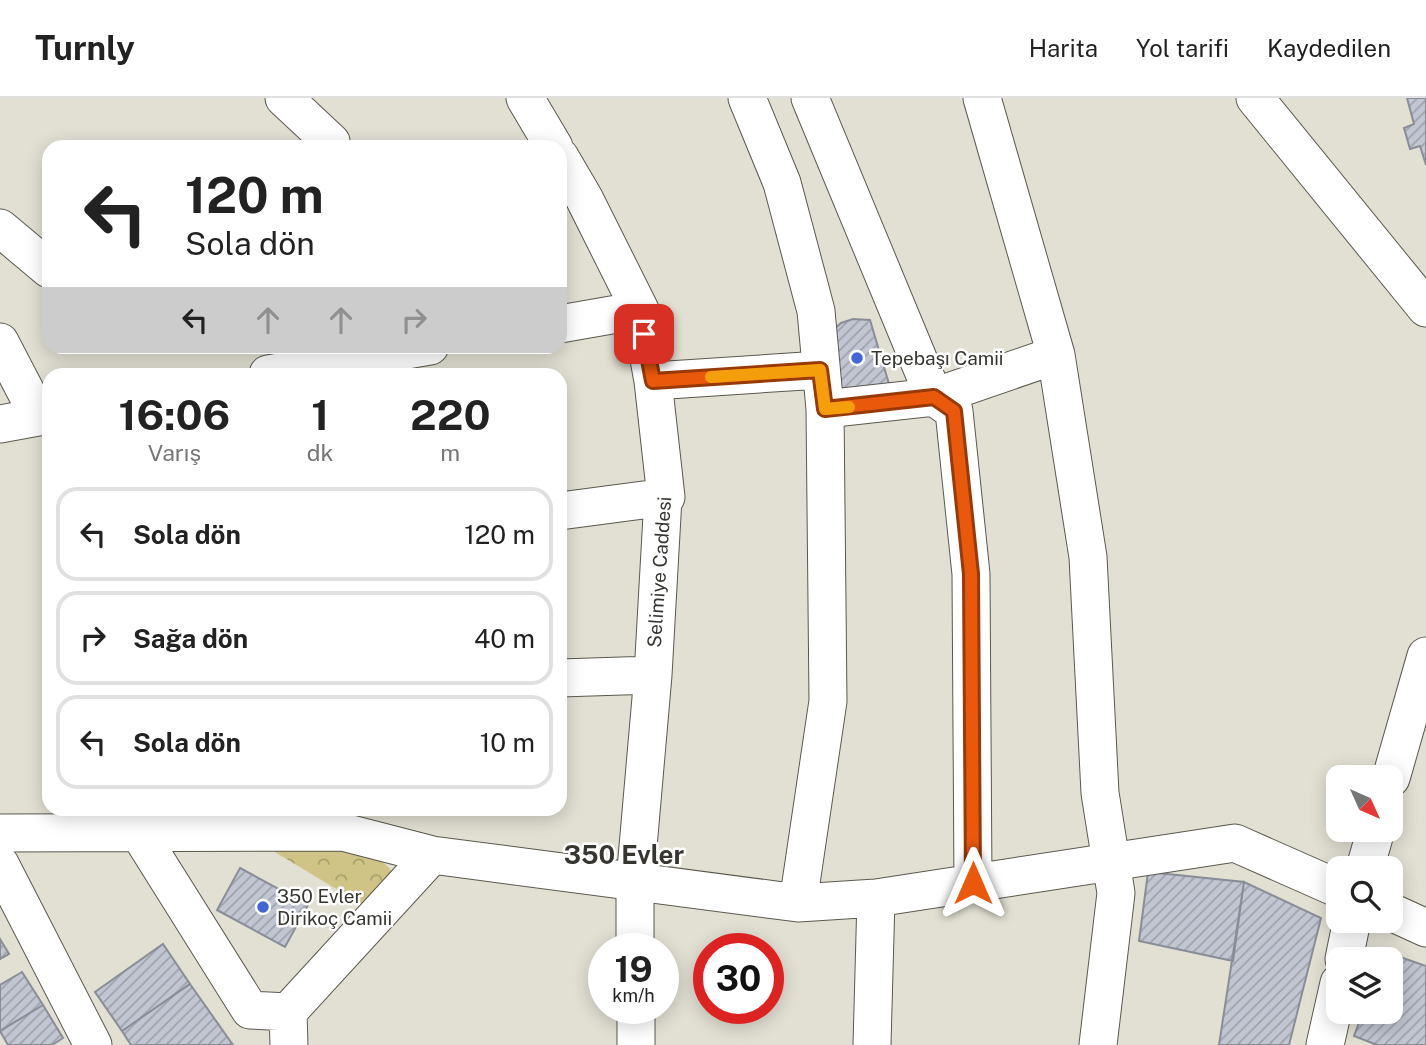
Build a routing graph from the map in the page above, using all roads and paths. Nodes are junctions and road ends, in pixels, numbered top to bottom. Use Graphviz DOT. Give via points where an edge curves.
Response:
graph roads {
  1 [pos="284,98"];
  2 [pos="524,98"];
  3 [pos="747,98"];
  4 [pos="810,98"];
  5 [pos="982,98"];
  6 [pos="1255,98"];
  7 [pos="329,140"];
  8 [pos="550,140"];
  9 [pos="567,169"];
  10 [pos="0,228"];
  11 [pos="42,264"];
  12 [pos="1426,308"];
  13 [pos="640,310"];
  14 [pos="567,323"];
  15 [pos="0,342"];
  16 [pos="384,354"];
  17 [pos="1056,355"];
  18 [pos="303,368"];
  19 [pos="820,370"];
  20 [pos="653,381"];
  21 [pos="934,397"];
  22 [pos="825,409"];
  23 [pos="42,413"];
  24 [pos="42,416"];
  25 [pos="0,424"];
  26 [pos="666,497"];
  27 [pos="567,510"];
  28 [pos="1426,656"];
  29 [pos="653,675"];
  30 [pos="567,678"];
  31 [pos="1395,765"];
  32 [pos="139,821"];
  33 [pos="0,833"];
  34 [pos="432,855"];
  35 [pos="1109,862"];
  36 [pos="0,864"];
  37 [pos="635,881"];
  38 [pos="973,883"];
  39 [pos="1326,883"];
  40 [pos="876,898"];
  41 [pos="798,903"];
  42 [pos="1403,917"];
  43 [pos="1426,928"];
  44 [pos="635,933"];
  45 [pos="636,1024"];
  46 [pos="1330,1024"];
  47 [pos="288,1028"];
  48 [pos="93,1045"];
  49 [pos="636,1045"];
  50 [pos="872,1045"];
  51 [pos="1098,1045"];
  52 [pos="1325,1045"];
  1 -- 7 [label="street"];
  2 -- 8 [label="street"];
  3 -- 19 [label="street" via="786,196 816,312"];
  4 -- 21 [label="street"];
  5 -- 17 [label="street"];
  6 -- 12 [label="street"];
  9 -- 13 [label="street, Selimiye Caddesi"];
  10 -- 11 [label="street"];
  13 -- 14 [label="street"];
  13 -- 20 [label="street, Selimiye Caddesi"];
  15 -- 23 [label="street"];
  16 -- 18 [label="street"];
  17 -- 21 [label="street"];
  17 -- 35 [label="street" via="1088,557 1100,793"];
  19 -- 20 [label="street"];
  19 -- 22 [label="street"];
  20 -- 26 [label="street, Selimiye Caddesi"];
  21 -- 22 [label="street"];
  21 -- 38 [label="street" via="954,411 971,574"];
  22 -- 41 [label="street" via="828,701"];
  24 -- 25 [label="street"];
  26 -- 27 [label="street"];
  26 -- 29 [label="street, Selimiye Caddesi"];
  28 -- 31 [label="street"];
  29 -- 30 [label="street"];
  29 -- 37 [label="street, Selimiye Caddesi"];
  32 -- 33 [label="street"];
  32 -- 34 [label="street" via="343,832"];
  32 -- 47 [label="street" via="250,1010"];
  34 -- 37 [label="street"];
  34 -- 47 [label="street"];
  35 -- 38 [label="street"];
  35 -- 39 [label="street" via="1235,843"];
  35 -- 51 [label="street" via="1115,893"];
  36 -- 48 [label="street"];
  37 -- 41 [label="street"];
  37 -- 44 [label="street, Selimiye Caddesi"];
  38 -- 40 [label="street"];
  40 -- 41 [label="street"];
  40 -- 50 [label="street"];
  42 -- 43 [label="street"];
  45 -- 49 [label="street"];
  46 -- 52 [label="street"];
}
